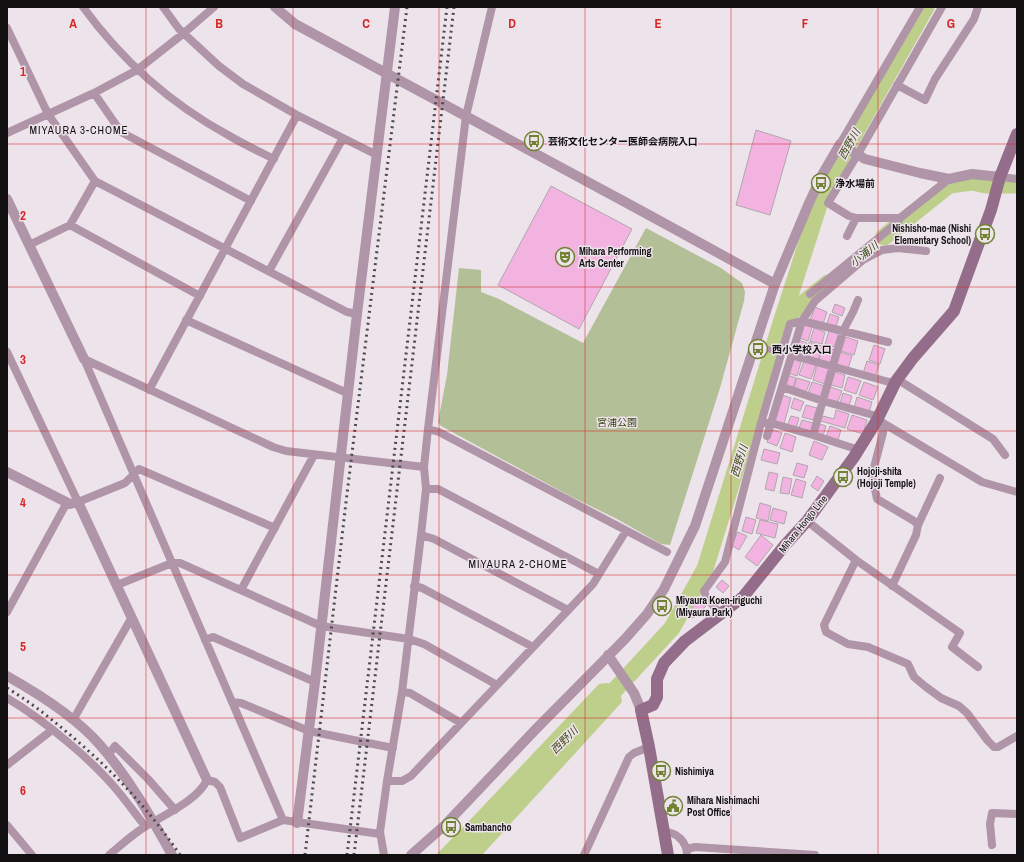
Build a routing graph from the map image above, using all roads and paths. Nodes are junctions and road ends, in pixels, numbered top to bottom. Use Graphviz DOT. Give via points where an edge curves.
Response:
graph roads {
  1 [pos="83,7"];
  2 [pos="163,7"];
  3 [pos="214,7"];
  4 [pos="275,7"];
  5 [pos="395,7"];
  6 [pos="492,7"];
  7 [pos="920,7"];
  8 [pos="942,7"];
  9 [pos="978,7"];
  10 [pos="7,28"];
  11 [pos="184,33"];
  12 [pos="137,70"];
  13 [pos="387,73"];
  14 [pos="898,85"];
  15 [pos="94,93"];
  16 [pos="48,114"];
  17 [pos="297,115"];
  18 [pos="466,116"];
  19 [pos="7,133"];
  20 [pos="1017,134"];
  21 [pos="343,138"];
  22 [pos="840,144"];
  23 [pos="858,154"];
  24 [pos="377,156"];
  25 [pos="274,158"];
  26 [pos="1000,177"];
  27 [pos="949,179"];
  28 [pos="1017,179"];
  29 [pos="95,181"];
  30 [pos="7,199"];
  31 [pos="251,201"];
  32 [pos="856,218"];
  33 [pos="899,218"];
  34 [pos="70,225"];
  35 [pos="847,236"];
  36 [pos="29,245"];
  37 [pos="225,248"];
  38 [pos="926,251"];
  39 [pos="269,271"];
  40 [pos="775,284"];
  41 [pos="810,294"];
  42 [pos="200,296"];
  43 [pos="858,300"];
  44 [pos="357,314"];
  45 [pos="186,320"];
  46 [pos="802,321"];
  47 [pos="843,331"];
  48 [pos="888,342"];
  49 [pos="760,347"];
  50 [pos="7,352"];
  51 [pos="782,353"];
  52 [pos="791,355"];
  53 [pos="84,359"];
  54 [pos="832,367"];
  55 [pos="896,381"];
  56 [pos="782,387"];
  57 [pos="149,390"];
  58 [pos="348,393"];
  59 [pos="823,401"];
  60 [pos="877,420"];
  61 [pos="761,423"];
  62 [pos="771,423"];
  63 [pos="428,429"];
  64 [pos="813,435"];
  65 [pos="767,436"];
  66 [pos="859,450"];
  67 [pos="314,455"];
  68 [pos="1005,455"];
  69 [pos="340,457"];
  70 [pos="424,467"];
  71 [pos="7,472"];
  72 [pos="133,474"];
  73 [pos="940,478"];
  74 [pos="426,489"];
  75 [pos="1017,492"];
  76 [pos="74,503"];
  77 [pos="808,521"];
  78 [pos="918,525"];
  79 [pos="275,528"];
  80 [pos="626,531"];
  81 [pos="421,535"];
  82 [pos="667,552"];
  83 [pos="856,560"];
  84 [pos="172,563"];
  85 [pos="599,574"];
  86 [pos="117,585"];
  87 [pos="414,586"];
  88 [pos="892,586"];
  89 [pos="242,590"];
  90 [pos="568,610"];
  91 [pos="7,612"];
  92 [pos="721,615"];
  93 [pos="132,617"];
  94 [pos="321,626"];
  95 [pos="409,639"];
  96 [pos="205,640"];
  97 [pos="533,647"];
  98 [pos="608,655"];
  99 [pos="978,667"];
  100 [pos="7,676"];
  101 [pos="315,682"];
  102 [pos="498,685"];
  103 [pos="402,692"];
  104 [pos="7,698"];
  105 [pos="232,702"];
  106 [pos="641,710"];
  107 [pos="73,720"];
  108 [pos="461,723"];
  109 [pos="52,730"];
  110 [pos="309,731"];
  111 [pos="1017,737"];
  112 [pos="649,747"];
  113 [pos="393,748"];
  114 [pos="108,755"];
  115 [pos="7,765"];
  116 [pos="207,780"];
  117 [pos="387,781"];
  118 [pos="175,810"];
  119 [pos="1017,814"];
  120 [pos="283,820"];
  121 [pos="297,823"];
  122 [pos="149,824"];
  123 [pos="7,825"];
  124 [pos="664,832"];
  125 [pos="380,834"];
  126 [pos="992,845"];
  127 [pos="687,852"];
  128 [pos="32,855"];
  129 [pos="109,855"];
  130 [pos="172,855"];
  131 [pos="384,855"];
  132 [pos="411,855"];
  133 [pos="584,855"];
  134 [pos="668,855"];
  135 [pos="815,855"];
  1 -- 12 [label="street" via="96,26"];
  2 -- 11 [label="street"];
  3 -- 11 [label="street"];
  4 -- 13 [label="street" via="295,24"];
  5 -- 13 [label="street"];
  6 -- 18 [label="street"];
  7 -- 22 [label="street"];
  8 -- 14 [label="street"];
  9 -- 14 [label="street" via="974,19 935,79 925,100"];
  10 -- 16 [label="street"];
  11 -- 12 [label="street"];
  11 -- 17 [label="street" via="225,71"];
  12 -- 15 [label="street"];
  12 -- 25 [label="street" via="184,107 221,131"];
  13 -- 18 [label="street"];
  13 -- 24 [label="street"];
  14 -- 23 [label="street"];
  15 -- 16 [label="street"];
  15 -- 31 [label="street" via="121,132"];
  16 -- 19 [label="street"];
  16 -- 29 [label="street"];
  17 -- 21 [label="street"];
  17 -- 25 [label="street"];
  18 -- 40 [label="street"];
  18 -- 63 [label="street"];
  20 -- 26 [label="main road, Mihara Hongo Line"];
  21 -- 24 [label="street"];
  21 -- 39 [label="street"];
  22 -- 23 [label="street"];
  22 -- 40 [label="street" via="808,203"];
  23 -- 27 [label="street" via="865,159"];
  23 -- 32 [label="street" via="828,203"];
  24 -- 44 [label="street"];
  25 -- 31 [label="street"];
  26 -- 27 [label="street" via="972,174"];
  26 -- 28 [label="street"];
  26 -- 55 [label="main road, Mihara Hongo Line" via="954,311"];
  27 -- 33 [label="street"];
  29 -- 34 [label="street"];
  29 -- 37 [label="street"];
  30 -- 36 [label="street"];
  31 -- 37 [label="street"];
  32 -- 33 [label="street"];
  32 -- 35 [label="street"];
  33 -- 41 [label="street" via="898,222"];
  34 -- 36 [label="street"];
  34 -- 42 [label="street"];
  36 -- 53 [label="street"];
  37 -- 39 [label="street"];
  37 -- 42 [label="street"];
  38 -- 46 [label="street" via="898,248 882,250 863,260 815,301"];
  39 -- 44 [label="street" via="347,312"];
  40 -- 98 [label="street" via="695,526 664,589 647,614"];
  42 -- 45 [label="street"];
  43 -- 47 [label="street"];
  44 -- 58 [label="street"];
  45 -- 57 [label="street"];
  45 -- 58 [label="street"];
  46 -- 47 [label="street"];
  46 -- 51 [label="street" via="790,324"];
  46 -- 52 [label="street"];
  47 -- 48 [label="street"];
  47 -- 54 [label="street"];
  49 -- 51 [label="street"];
  50 -- 76 [label="street"];
  51 -- 61 [label="street"];
  52 -- 54 [label="street"];
  52 -- 56 [label="street"];
  53 -- 57 [label="street"];
  53 -- 72 [label="street"];
  54 -- 55 [label="street" via="889,382"];
  54 -- 59 [label="street"];
  55 -- 60 [label="main road, Mihara Hongo Line"];
  55 -- 68 [label="street" via="900,381 993,439"];
  56 -- 59 [label="street"];
  56 -- 62 [label="street"];
  57 -- 67 [label="street" via="273,447"];
  58 -- 69 [label="street"];
  59 -- 60 [label="street" via="874,415"];
  59 -- 64 [label="street"];
  60 -- 66 [label="main road, Mihara Hongo Line"];
  60 -- 75 [label="street" via="982,482"];
  60 -- 78 [label="street" via="883,433 872,475 877,499"];
  61 -- 62 [label="street"];
  61 -- 92 [label="street" via="725,562 704,592"];
  62 -- 64 [label="street"];
  62 -- 65 [label="street"];
  63 -- 70 [label="street"];
  63 -- 80 [label="street" via="440,432"];
  64 -- 66 [label="street"];
  66 -- 77 [label="main road, Mihara Hongo Line"];
  67 -- 69 [label="street"];
  67 -- 79 [label="street"];
  69 -- 70 [label="street"];
  69 -- 94 [label="street"];
  70 -- 74 [label="street"];
  71 -- 76 [label="street"];
  72 -- 76 [label="street" via="125,483"];
  72 -- 79 [label="street" via="139,469"];
  72 -- 84 [label="street"];
  73 -- 78 [label="street"];
  74 -- 81 [label="street"];
  74 -- 85 [label="street" via="438,489"];
  76 -- 86 [label="street"];
  76 -- 91 [label="street" via="65,506"];
  77 -- 83 [label="street"];
  77 -- 92 [label="main road, Mihara Hongo Line" via="743,597"];
  78 -- 88 [label="street" via="916,535"];
  79 -- 89 [label="street"];
  80 -- 82 [label="street"];
  80 -- 85 [label="street"];
  81 -- 87 [label="street"];
  81 -- 90 [label="street" via="434,539"];
  83 -- 88 [label="street"];
  83 -- 111 [label="street" via="824,625 826,632 848,644 868,647 908,664 914,677 926,687 967,713 994,747"];
  84 -- 86 [label="street"];
  84 -- 89 [label="street" via="180,563"];
  84 -- 96 [label="street"];
  85 -- 90 [label="street"];
  86 -- 93 [label="street"];
  87 -- 95 [label="street"];
  87 -- 97 [label="street"];
  88 -- 99 [label="street" via="960,633 952,647"];
  89 -- 94 [label="street"];
  90 -- 97 [label="street"];
  92 -- 106 [label="main road, Mihara Hongo Line" via="685,641 664,663 657,679 658,697 653,705"];
  93 -- 107 [label="street"];
  93 -- 116 [label="street"];
  94 -- 95 [label="street"];
  94 -- 101 [label="street"];
  95 -- 102 [label="street" via="424,644"];
  95 -- 103 [label="street"];
  96 -- 101 [label="street" via="213,637"];
  96 -- 105 [label="street"];
  97 -- 102 [label="street"];
  98 -- 106 [label="street" via="634,693"];
  98 -- 132 [label="street" via="445,824"];
  100 -- 107 [label="street"];
  101 -- 110 [label="street"];
  102 -- 108 [label="street"];
  103 -- 108 [label="street" via="410,693"];
  103 -- 113 [label="street"];
  104 -- 109 [label="street"];
  105 -- 110 [label="street"];
  105 -- 120 [label="street"];
  106 -- 112 [label="main road"];
  107 -- 114 [label="street"];
  108 -- 117 [label="street" via="411,776 402,781"];
  109 -- 115 [label="street"];
  109 -- 122 [label="street" via="99,772"];
  110 -- 113 [label="street"];
  110 -- 121 [label="street"];
  112 -- 124 [label="main road"];
  112 -- 133 [label="street" via="629,758"];
  113 -- 117 [label="street"];
  114 -- 118 [label="street" via="115,746"];
  114 -- 122 [label="street" via="123,774"];
  116 -- 118 [label="street" via="204,787"];
  116 -- 120 [label="street" via="215,782 220,787 240,838"];
  117 -- 125 [label="street"];
  118 -- 122 [label="street"];
  119 -- 126 [label="street" via="992,813"];
  120 -- 121 [label="street"];
  121 -- 125 [label="street"];
  122 -- 129 [label="street"];
  122 -- 130 [label="street"];
  123 -- 128 [label="street"];
  124 -- 127 [label="street" via="673,832 681,839"];
  124 -- 134 [label="main road"];
  125 -- 131 [label="street"];
  127 -- 135 [label="street" via="695,847"];
}
